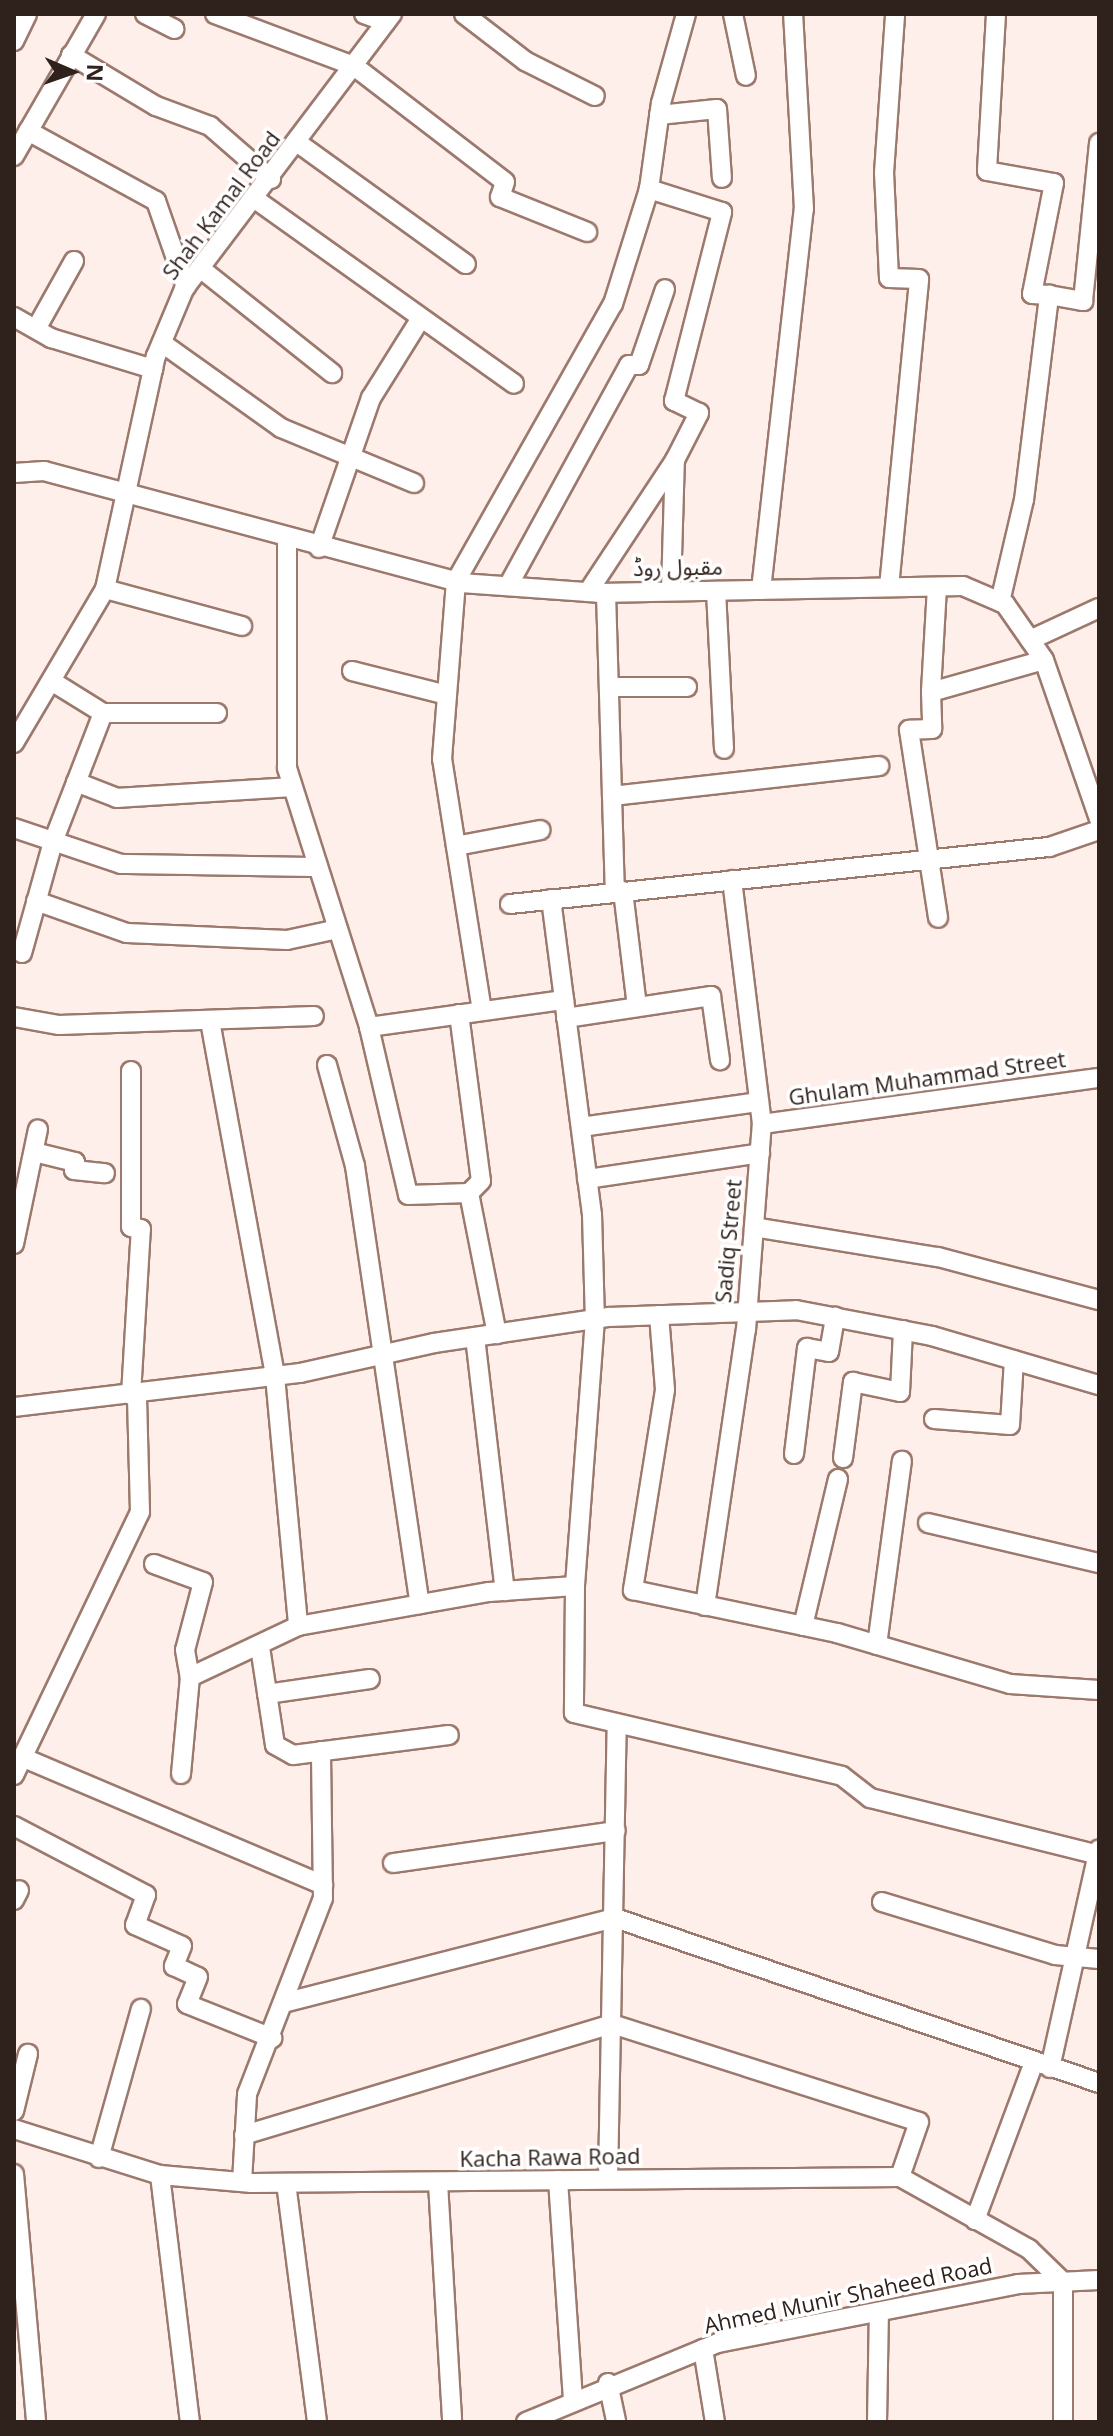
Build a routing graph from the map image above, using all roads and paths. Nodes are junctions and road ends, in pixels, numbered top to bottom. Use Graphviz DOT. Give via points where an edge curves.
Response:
graph roads {
  1 [pos="27,14"];
  2 [pos="96,14"];
  3 [pos="145,14"];
  4 [pos="215,14"];
  5 [pos="364,14"];
  6 [pos="464,14"];
  7 [pos="686,14"];
  8 [pos="733,14"];
  9 [pos="793,14"];
  10 [pos="895,14"];
  11 [pos="996,14"];
  12 [pos="389,18"];
  13 [pos="174,29"];
  14 [pos="14,41"];
  15 [pos="71,55"];
  16 [pos="354,66"];
  17 [pos="746,76"];
  18 [pos="595,96"];
  19 [pos="659,115"];
  20 [pos="28,131"];
  21 [pos="298,143"];
  22 [pos="1099,143"];
  23 [pos="14,156"];
  24 [pos="722,178"];
  25 [pos="271,179"];
  26 [pos="649,189"];
  27 [pos="255,199"];
  28 [pos="587,232"];
  29 [pos="74,261"];
  30 [pos="466,264"];
  31 [pos="200,268"];
  32 [pos="186,287"];
  33 [pos="665,289"];
  34 [pos="1049,295"];
  35 [pos="14,317"];
  36 [pos="421,318"];
  37 [pos="36,329"];
  38 [pos="162,343"];
  39 [pos="153,369"];
  40 [pos="332,373"];
  41 [pos="514,384"];
  42 [pos="347,453"];
  43 [pos="675,460"];
  44 [pos="14,473"];
  45 [pos="414,483"];
  46 [pos="124,495"];
  47 [pos="287,540"];
  48 [pos="319,548"];
  49 [pos="456,581"];
  50 [pos="508,586"];
  51 [pos="889,587"];
  52 [pos="937,587"];
  53 [pos="105,589"];
  54 [pos="761,590"];
  55 [pos="671,591"];
  56 [pos="716,591"];
  57 [pos="597,592"];
  58 [pos="1000,602"];
  59 [pos="1099,608"];
  60 [pos="242,626"];
  61 [pos="1030,640"];
  62 [pos="1044,660"];
  63 [pos="352,671"];
  64 [pos="53,682"];
  65 [pos="609,687"];
  66 [pos="687,687"];
  67 [pos="931,692"];
  68 [pos="447,695"];
  69 [pos="103,713"];
  70 [pos="217,713"];
  71 [pos="14,743"];
  72 [pos="724,749"];
  73 [pos="879,766"];
  74 [pos="76,782"];
  75 [pos="292,787"];
  76 [pos="1094,789"];
  77 [pos="612,796"];
  78 [pos="1099,819"];
  79 [pos="14,828"];
  80 [pos="541,830"];
  81 [pos="1099,830"];
  82 [pos="53,842"];
  83 [pos="456,846"];
  84 [pos="924,861"];
  85 [pos="318,867"];
  86 [pos="732,880"];
  87 [pos="619,891"];
  88 [pos="551,899"];
  89 [pos="36,901"];
  90 [pos="510,904"];
  91 [pos="938,918"];
  92 [pos="338,929"];
  93 [pos="22,953"];
  94 [pos="637,1007"];
  95 [pos="565,1009"];
  96 [pos="482,1011"];
  97 [pos="459,1014"];
  98 [pos="314,1016"];
  99 [pos="14,1017"];
  100 [pos="210,1021"];
  101 [pos="369,1027"];
  102 [pos="720,1060"];
  103 [pos="327,1065"];
  104 [pos="131,1071"];
  105 [pos="1099,1078"];
  106 [pos="759,1102"];
  107 [pos="762,1124"];
  108 [pos="581,1127"];
  109 [pos="38,1129"];
  110 [pos="34,1152"];
  111 [pos="760,1153"];
  112 [pos="105,1173"];
  113 [pos="587,1179"];
  114 [pos="469,1193"];
  115 [pos="754,1227"];
  116 [pos="14,1244"];
  117 [pos="1099,1300"];
  118 [pos="745,1312"];
  119 [pos="659,1315"];
  120 [pos="835,1317"];
  121 [pos="595,1319"];
  122 [pos="903,1330"];
  123 [pos="497,1334"];
  124 [pos="475,1337"];
  125 [pos="385,1354"];
  126 [pos="1014,1360"];
  127 [pos="275,1376"];
  128 [pos="1099,1385"];
  129 [pos="134,1394"];
  130 [pos="14,1407"];
  131 [pos="934,1419"];
  132 [pos="794,1454"];
  133 [pos="843,1458"];
  134 [pos="902,1461"];
  135 [pos="838,1479"];
  136 [pos="928,1523"];
  137 [pos="1099,1563"];
  138 [pos="154,1564"];
  139 [pos="575,1586"];
  140 [pos="505,1591"];
  141 [pos="420,1604"];
  142 [pos="705,1606"];
  143 [pos="298,1626"];
  144 [pos="803,1626"];
  145 [pos="877,1645"];
  146 [pos="260,1647"];
  147 [pos="190,1677"];
  148 [pos="370,1679"];
  149 [pos="1099,1690"];
  150 [pos="267,1694"];
  151 [pos="617,1725"];
  152 [pos="449,1735"];
  153 [pos="321,1751"];
  154 [pos="19,1766"];
  155 [pos="181,1774"];
  156 [pos="14,1826"];
  157 [pos="616,1831"];
  158 [pos="1098,1856"];
  159 [pos="393,1863"];
  160 [pos="323,1885"];
  161 [pos="882,1902"];
  162 [pos="615,1918"];
  163 [pos="1079,1955"];
  164 [pos="1099,1959"];
  165 [pos="287,2002"];
  166 [pos="141,2009"];
  167 [pos="612,2024"];
  168 [pos="272,2038"];
  169 [pos="28,2054"];
  170 [pos="1042,2065"];
  171 [pos="1099,2083"];
  172 [pos="14,2111"];
  173 [pos="14,2129"];
  174 [pos="244,2135"];
  175 [pos="99,2158"];
  176 [pos="14,2174"];
  177 [pos="160,2175"];
  178 [pos="900,2177"];
  179 [pos="608,2179"];
  180 [pos="558,2180"];
  181 [pos="242,2182"];
  182 [pos="286,2183"];
  183 [pos="438,2183"];
  184 [pos="975,2220"];
  185 [pos="1099,2280"];
  186 [pos="1063,2282"];
  187 [pos="879,2312"];
  188 [pos="703,2349"];
  189 [pos="608,2383"];
  190 [pos="573,2400"];
  191 [pos="36,2422"];
  192 [pos="190,2422"];
  193 [pos="317,2422"];
  194 [pos="452,2422"];
  195 [pos="526,2422"];
  196 [pos="616,2422"];
  197 [pos="715,2422"];
  198 [pos="877,2422"];
  199 [pos="1063,2422"];
  1 -- 14 [label="street"];
  2 -- 15 [label="street"];
  3 -- 13 [label="street"];
  4 -- 16 [label="street"];
  5 -- 12 [label="street"];
  6 -- 18 [label="street" via="525,61"];
  7 -- 19 [label="street"];
  8 -- 17 [label="street"];
  9 -- 54 [label="street" via="804,209"];
  10 -- 51 [label="street" via="884,173 889,278 919,279"];
  11 -- 34 [label="street" via="987,171 1054,183 1032,294"];
  12 -- 16 [label="street, Shah Kamal Road"];
  15 -- 20 [label="street"];
  15 -- 25 [label="street" via="156,106 210,126"];
  16 -- 21 [label="street, Shah Kamal Road"];
  16 -- 28 [label="street" via="505,182 500,197"];
  19 -- 24 [label="street" via="717,109"];
  19 -- 26 [label="street"];
  20 -- 23 [label="street"];
  20 -- 32 [label="street" via="156,201"];
  21 -- 25 [label="street, Shah Kamal Road"];
  21 -- 30 [label="street"];
  22 -- 34 [label="street" via="1083,301"];
  25 -- 27 [label="street, Shah Kamal Road"];
  26 -- 43 [label="street" via="722,212 674,401 699,413"];
  26 -- 49 [label="street" via="613,304"];
  27 -- 31 [label="street, Shah Kamal Road"];
  27 -- 36 [label="street"];
  29 -- 37 [label="street"];
  31 -- 32 [label="street, Shah Kamal Road"];
  31 -- 40 [label="street"];
  32 -- 38 [label="street, Shah Kamal Road"];
  33 -- 50 [label="street" via="639,365 629,365"];
  34 -- 58 [label="street" via="1024,500"];
  35 -- 37 [label="street"];
  36 -- 41 [label="street"];
  36 -- 42 [label="street"];
  37 -- 39 [label="street"];
  38 -- 39 [label="street, Shah Kamal Road"];
  38 -- 42 [label="street" via="281,428"];
  39 -- 46 [label="street, Shah Kamal Road"];
  42 -- 45 [label="street"];
  42 -- 48 [label="street"];
  43 -- 55 [label="street"];
  43 -- 57 [label="street"];
  44 -- 46 [label="street, مقبول روڈ" via="44,471"];
  46 -- 47 [label="street, مقبول روڈ"];
  46 -- 53 [label="street, Shah Kamal Road"];
  47 -- 48 [label="street, مقبول روڈ"];
  47 -- 75 [label="street"];
  48 -- 49 [label="street, مقبول روڈ"];
  49 -- 50 [label="street, مقبول روڈ"];
  49 -- 68 [label="street"];
  50 -- 57 [label="street, مقبول روڈ"];
  51 -- 52 [label="street, مقبول روڈ"];
  51 -- 54 [label="street, مقبول روڈ"];
  52 -- 58 [label="street, مقبول روڈ" via="963,586"];
  52 -- 67 [label="street"];
  53 -- 60 [label="street"];
  53 -- 64 [label="street, Shah Kamal Road"];
  54 -- 56 [label="street, مقبول روڈ"];
  55 -- 56 [label="street, مقبول روڈ"];
  55 -- 57 [label="street, مقبول روڈ"];
  56 -- 72 [label="street"];
  57 -- 65 [label="street"];
  58 -- 61 [label="street, مقبول روڈ"];
  59 -- 61 [label="street"];
  61 -- 62 [label="street, مقبول روڈ"];
  62 -- 67 [label="street"];
  62 -- 76 [label="street, مقبول روڈ"];
  63 -- 68 [label="street"];
  64 -- 69 [label="street"];
  64 -- 71 [label="street, Shah Kamal Road"];
  65 -- 66 [label="street"];
  65 -- 77 [label="street"];
  67 -- 84 [label="street" via="932,729 909,730"];
  68 -- 83 [label="street" via="442,759"];
  69 -- 70 [label="street"];
  69 -- 74 [label="street"];
  73 -- 77 [label="street"];
  74 -- 75 [label="street" via="117,798"];
  74 -- 82 [label="street"];
  75 -- 85 [label="street"];
  76 -- 78 [label="street, مقبول روڈ"];
  77 -- 87 [label="street"];
  79 -- 82 [label="street"];
  80 -- 83 [label="street"];
  81 -- 84 [label="street" via="1049,847"];
  82 -- 85 [label="street" via="121,864"];
  82 -- 89 [label="street"];
  83 -- 96 [label="street"];
  84 -- 86 [label="street"];
  84 -- 91 [label="street"];
  85 -- 92 [label="street"];
  86 -- 87 [label="street"];
  86 -- 106 [label="street, Sadiq Street"];
  87 -- 88 [label="street"];
  87 -- 94 [label="street"];
  88 -- 90 [label="street"];
  88 -- 95 [label="street"];
  89 -- 92 [label="street" via="127,933 287,940"];
  89 -- 93 [label="street"];
  92 -- 101 [label="street"];
  94 -- 95 [label="street"];
  94 -- 102 [label="street" via="711,996"];
  95 -- 96 [label="street"];
  95 -- 108 [label="street"];
  96 -- 97 [label="street"];
  97 -- 101 [label="street"];
  97 -- 114 [label="street" via="481,1181"];
  98 -- 100 [label="street"];
  99 -- 100 [label="street" via="59,1025"];
  100 -- 127 [label="street"];
  101 -- 114 [label="street" via="408,1195"];
  103 -- 125 [label="street" via="355,1166"];
  104 -- 129 [label="street" via="131,1227 141,1229"];
  105 -- 107 [label="street, Ghulam Muhammad Street"];
  106 -- 107 [label="street, Sadiq Street"];
  106 -- 108 [label="street"];
  107 -- 111 [label="street, Sadiq Street"];
  108 -- 113 [label="street"];
  109 -- 110 [label="street"];
  110 -- 112 [label="street" via="75,1162 74,1170"];
  110 -- 116 [label="street"];
  111 -- 113 [label="street"];
  111 -- 115 [label="street, Sadiq Street"];
  113 -- 121 [label="street"];
  114 -- 123 [label="street"];
  115 -- 117 [label="street" via="938,1257"];
  115 -- 118 [label="street, Sadiq Street"];
  118 -- 119 [label="street"];
  118 -- 120 [label="street"];
  118 -- 142 [label="street, Sadiq Street"];
  119 -- 121 [label="street"];
  119 -- 142 [label="street" via="665,1390 632,1587"];
  120 -- 122 [label="street"];
  120 -- 132 [label="street" via="829,1352 807,1348"];
  121 -- 123 [label="street"];
  121 -- 139 [label="street"];
  122 -- 126 [label="street"];
  122 -- 133 [label="street" via="900,1392 853,1382"];
  123 -- 124 [label="street"];
  124 -- 125 [label="street"];
  124 -- 140 [label="street"];
  125 -- 127 [label="street"];
  125 -- 141 [label="street"];
  126 -- 128 [label="street"];
  126 -- 131 [label="street" via="1010,1425"];
  127 -- 129 [label="street"];
  127 -- 143 [label="street"];
  129 -- 130 [label="street"];
  129 -- 154 [label="street" via="140,1512"];
  134 -- 145 [label="street"];
  135 -- 144 [label="street"];
  136 -- 137 [label="street"];
  138 -- 147 [label="street" via="203,1582 185,1650"];
  139 -- 140 [label="street"];
  139 -- 151 [label="street" via="574,1713"];
  140 -- 141 [label="street"];
  141 -- 143 [label="street"];
  142 -- 144 [label="street"];
  143 -- 146 [label="street"];
  144 -- 145 [label="street"];
  145 -- 149 [label="street" via="1010,1684"];
  146 -- 147 [label="street"];
  146 -- 150 [label="street"];
  147 -- 155 [label="street"];
  148 -- 150 [label="street"];
  150 -- 153 [label="street" via="275,1745 293,1755"];
  151 -- 157 [label="street"];
  151 -- 158 [label="street" via="842,1776 870,1798"];
  152 -- 153 [label="street"];
  153 -- 160 [label="street"];
  154 -- 160 [label="street"];
  156 -- 168 [label="street" via="146,1895 135,1925 182,1946 174,1966 198,1977 187,2004"];
  157 -- 159 [label="street"];
  157 -- 162 [label="street"];
  158 -- 163 [label="street"];
  160 -- 165 [label="street"];
  161 -- 163 [label="street" via="1055,1955"];
  162 -- 165 [label="street"];
  162 -- 167 [label="street"];
  162 -- 170 [label="street"];
  163 -- 164 [label="street"];
  163 -- 170 [label="street"];
  165 -- 168 [label="street"];
  166 -- 175 [label="street"];
  167 -- 174 [label="street"];
  167 -- 178 [label="street" via="919,2122"];
  167 -- 179 [label="street"];
  168 -- 174 [label="street" via="247,2094"];
  169 -- 172 [label="street"];
  170 -- 171 [label="street"];
  170 -- 184 [label="street"];
  173 -- 175 [label="street, Kacha Rawa Road"];
  174 -- 181 [label="street"];
  175 -- 177 [label="street, Kacha Rawa Road"];
  176 -- 191 [label="street"];
  177 -- 181 [label="street, Kacha Rawa Road"];
  177 -- 192 [label="street"];
  178 -- 179 [label="street, Kacha Rawa Road"];
  178 -- 184 [label="street"];
  179 -- 180 [label="street, Kacha Rawa Road"];
  180 -- 183 [label="street, Kacha Rawa Road"];
  180 -- 190 [label="street"];
  181 -- 182 [label="street, Kacha Rawa Road"];
  182 -- 183 [label="street, Kacha Rawa Road"];
  182 -- 193 [label="street"];
  183 -- 194 [label="street"];
  184 -- 186 [label="street" via="1029,2249"];
  185 -- 186 [label="street, Ahmed Munir Shaheed Road"];
  186 -- 187 [label="street, Ahmed Munir Shaheed Road"];
  186 -- 199 [label="street"];
  187 -- 188 [label="street, Ahmed Munir Shaheed Road"];
  187 -- 198 [label="street"];
  188 -- 189 [label="street, Ahmed Munir Shaheed Road"];
  188 -- 197 [label="street"];
  189 -- 190 [label="street, Ahmed Munir Shaheed Road"];
  189 -- 196 [label="street"];
  190 -- 195 [label="street, Ahmed Munir Shaheed Road"];
}
